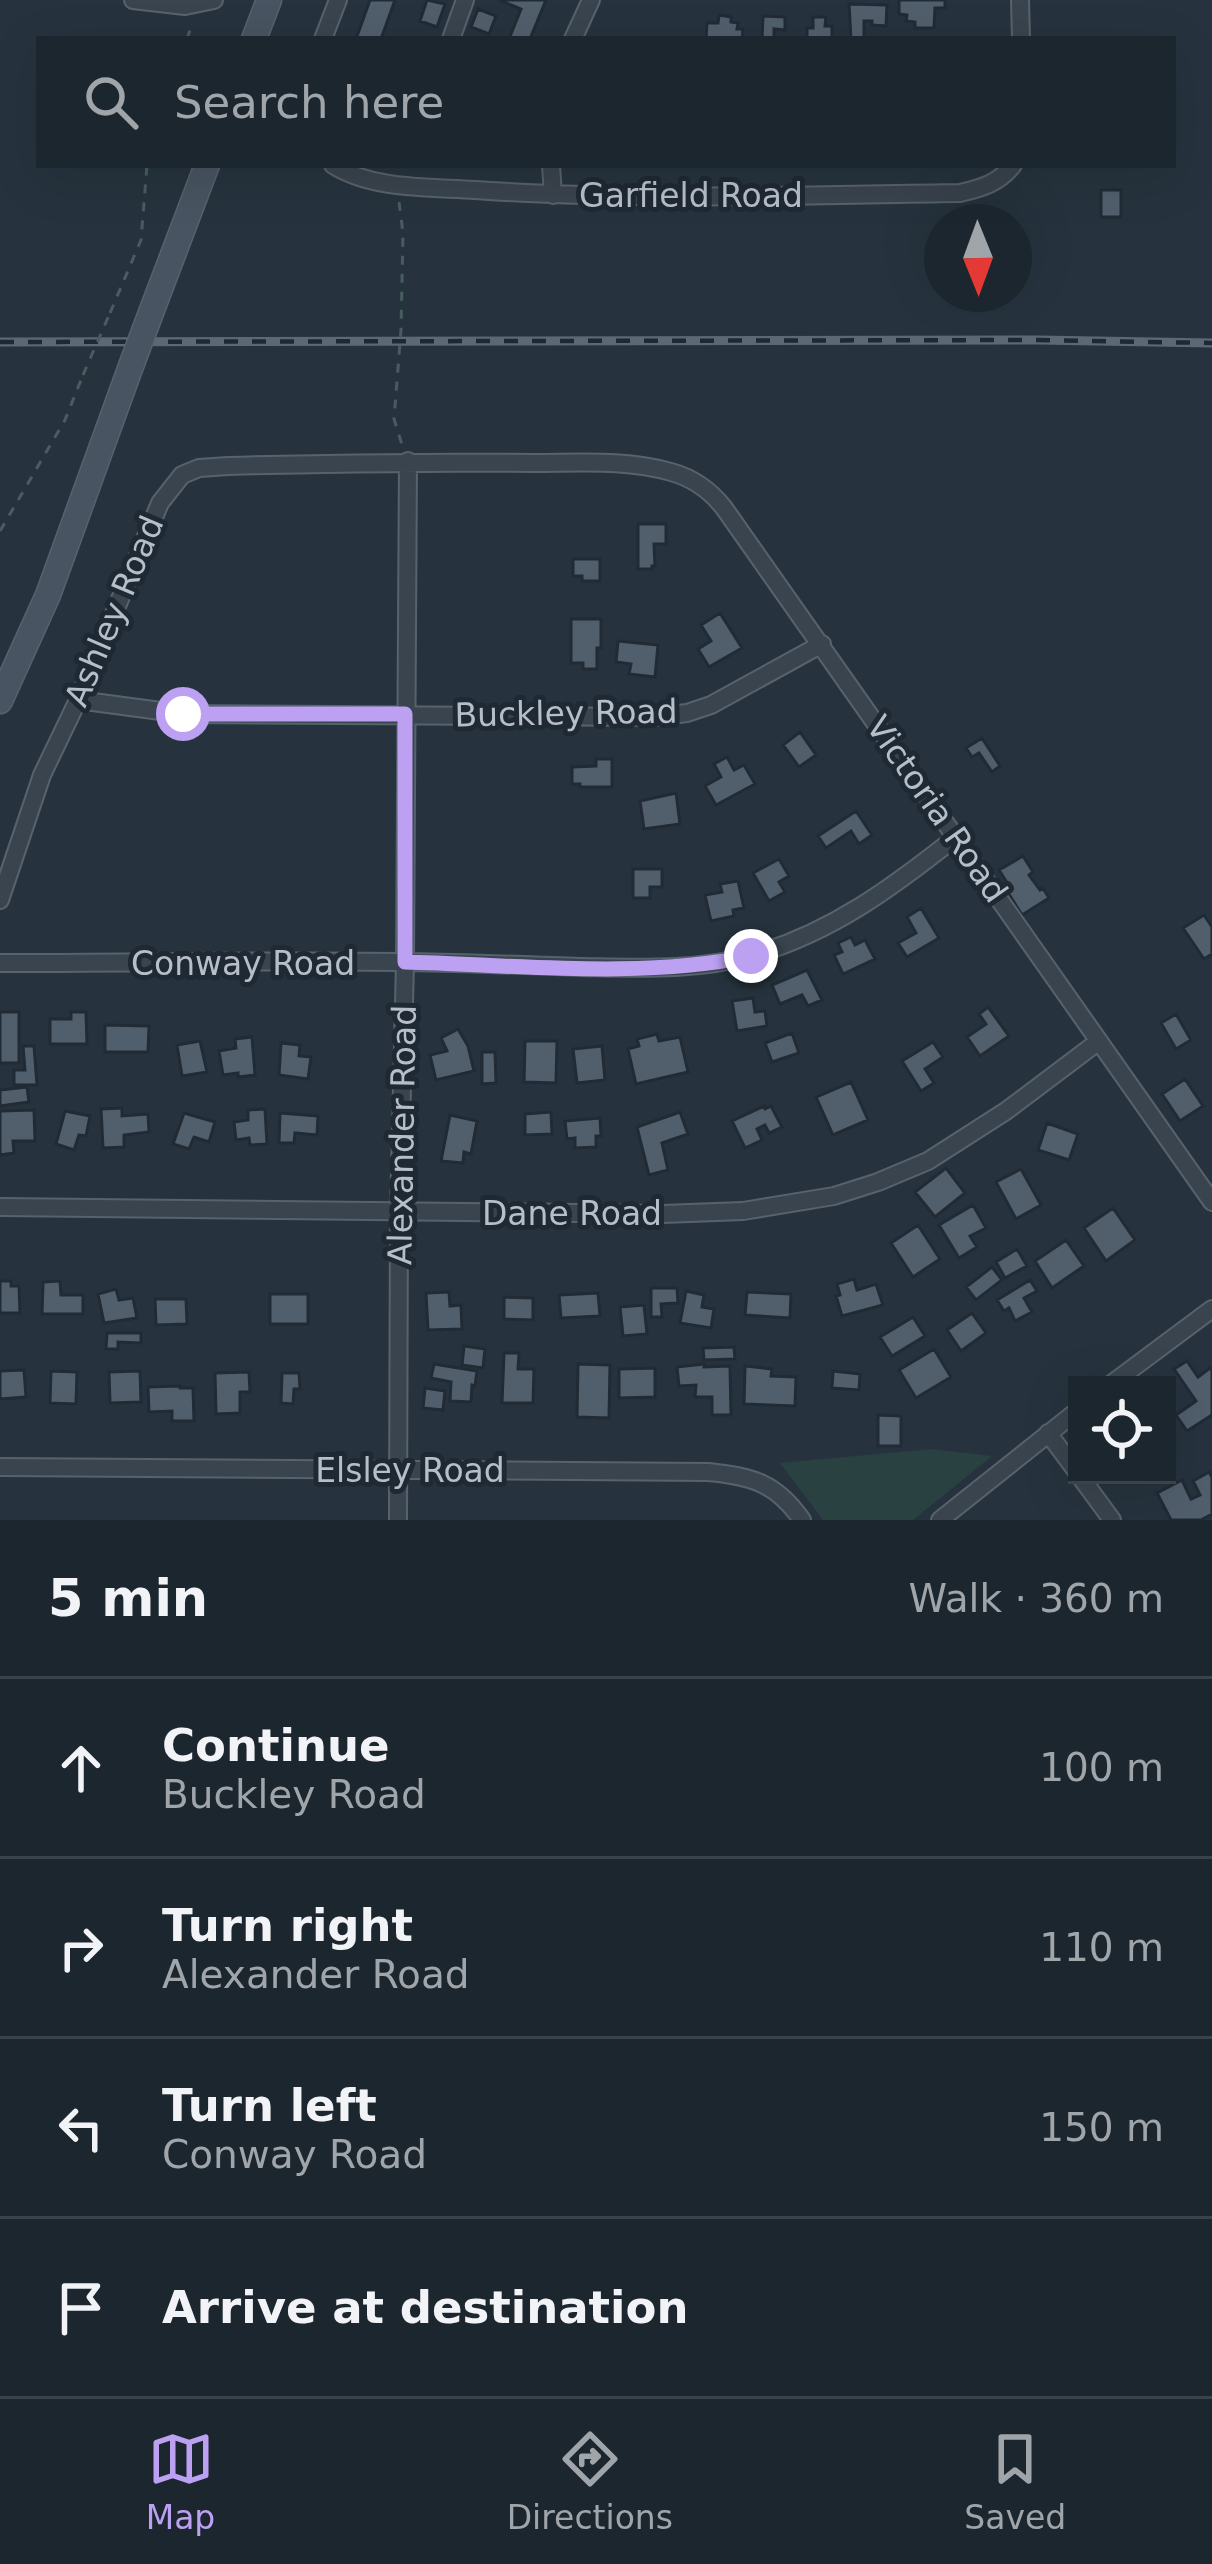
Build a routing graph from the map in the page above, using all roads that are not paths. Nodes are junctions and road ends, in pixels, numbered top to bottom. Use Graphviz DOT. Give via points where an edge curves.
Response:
graph roads {
  1 [pos="133,0"];
  2 [pos="214,0"];
  3 [pos="268,0"];
  4 [pos="338,0"];
  5 [pos="465,0"];
  6 [pos="591,0"];
  7 [pos="1020,0"];
  8 [pos="255,36"];
  9 [pos="323,36"];
  10 [pos="452,36"];
  11 [pos="574,36"];
  12 [pos="1021,36"];
  13 [pos="206,168"];
  14 [pos="340,168"];
  15 [pos="403,168"];
  16 [pos="551,168"];
  17 [pos="1011,168"];
  18 [pos="396,184"];
  19 [pos="553,196"];
  20 [pos="408,461"];
  21 [pos="626,464"];
  22 [pos="822,644"];
  23 [pos="78,700"];
  24 [pos="0,701"];
  25 [pos="405,714"];
  26 [pos="956,838"];
  27 [pos="0,900"];
  28 [pos="405,962"];
  29 [pos="0,964"];
  30 [pos="1099,1042"];
  31 [pos="1212,1202"];
  32 [pos="0,1207"];
  33 [pos="399,1212"];
  34 [pos="1212,1309"];
  35 [pos="1122,1376"];
  36 [pos="1068,1418"];
  37 [pos="1048,1433"];
  38 [pos="1068,1460"];
  39 [pos="0,1467"];
  40 [pos="398,1470"];
  41 [pos="1085,1484"];
  42 [pos="398,1520"];
  43 [pos="802,1520"];
  44 [pos="940,1520"];
  45 [pos="1112,1520"];
  1 -- 2 [label="street"];
  3 -- 8 [label="main road"];
  4 -- 9 [label="street"];
  5 -- 10 [label="street"];
  6 -- 11 [label="street"];
  7 -- 12 [label="street"];
  13 -- 24 [label="main road, bridge" via="48,595"];
  14 -- 18 [label="street, Garfield Road"];
  15 -- 18 [label="street"];
  16 -- 19 [label="street"];
  17 -- 19 [label="street, Garfield Road" via="986,187 960,193"];
  18 -- 19 [label="street, Garfield Road"];
  20 -- 21 [label="street, Ashley Road"];
  20 -- 23 [label="street, Ashley Road" via="199,467 182,475 160,503"];
  20 -- 25 [label="street, Alexander Road"];
  21 -- 22 [label="street, Victoria Road" via="671,472 713,494"];
  22 -- 25 [label="street, Buckley Road" via="687,713"];
  22 -- 26 [label="street, Victoria Road"];
  23 -- 25 [label="street, Buckley Road" via="183,714"];
  23 -- 27 [label="street, Ashley Road" via="42,775"];
  25 -- 28 [label="street, Alexander Road"];
  26 -- 28 [label="street, Conway Road" via="846,917 751,956 620,968"];
  26 -- 30 [label="street, Victoria Road"];
  28 -- 29 [label="street, Conway Road"];
  28 -- 33 [label="street, Alexander Road"];
  30 -- 31 [label="street, Victoria Road"];
  30 -- 33 [label="street, Dane Road" via="928,1161 834,1196 664,1214"];
  32 -- 33 [label="street, Dane Road"];
  33 -- 40 [label="street, Alexander Road"];
  34 -- 35 [label="street"];
  36 -- 37 [label="street"];
  37 -- 38 [label="street"];
  37 -- 44 [label="street"];
  39 -- 40 [label="street, Elsley Road"];
  40 -- 42 [label="street, Alexander Road"];
  40 -- 43 [label="street, Elsley Road" via="727,1474 766,1484"];
  41 -- 45 [label="street"];
}
